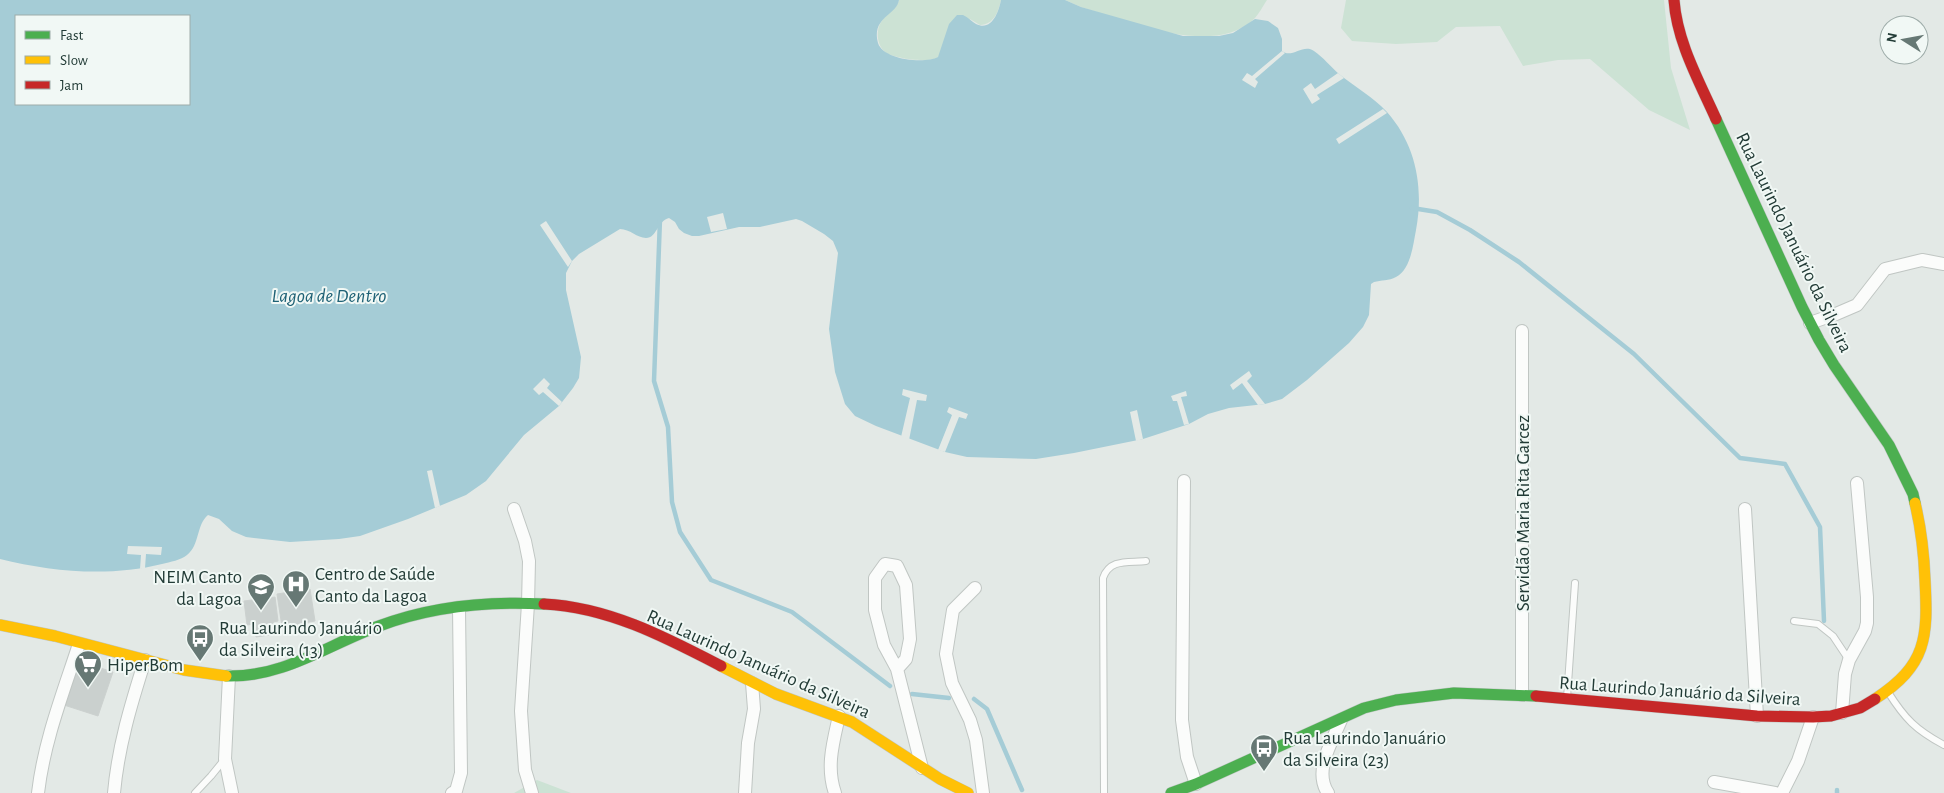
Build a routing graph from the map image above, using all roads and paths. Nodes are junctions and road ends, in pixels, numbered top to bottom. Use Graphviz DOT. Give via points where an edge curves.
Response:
graph roads {
  1 [pos="1674,0"];
  2 [pos="1944,264"];
  3 [pos="1810,323"];
  4 [pos="1522,331"];
  5 [pos="1184,481"];
  6 [pos="1857,483"];
  7 [pos="1745,508"];
  8 [pos="514,509"];
  9 [pos="1146,561"];
  10 [pos="1575,583"];
  11 [pos="975,588"];
  12 [pos="528,604"];
  13 [pos="459,608"];
  14 [pos="1794,621"];
  15 [pos="0,625"];
  16 [pos="79,644"];
  17 [pos="145,660"];
  18 [pos="1849,660"];
  19 [pos="897,669"];
  20 [pos="229,676"];
  21 [pos="752,683"];
  22 [pos="1888,690"];
  23 [pos="1522,695"];
  24 [pos="1567,699"];
  25 [pos="1842,713"];
  26 [pos="839,716"];
  27 [pos="1758,716"];
  28 [pos="1813,716"];
  29 [pos="1341,720"];
  30 [pos="1944,745"];
  31 [pos="225,759"];
  32 [pos="922,768"];
  33 [pos="1714,782"];
  34 [pos="1196,784"];
  35 [pos="38,793"];
  36 [pos="114,793"];
  37 [pos="195,793"];
  38 [pos="232,793"];
  39 [pos="452,793"];
  40 [pos="532,793"];
  41 [pos="746,793"];
  42 [pos="835,793"];
  43 [pos="968,793"];
  44 [pos="983,793"];
  45 [pos="1104,793"];
  46 [pos="1171,793"];
  47 [pos="1328,793"];
  48 [pos="1775,793"];
  49 [pos="1782,793"];
  1 -- 3 [label="main road, Rua Laurindo Januário da Silveira" via="1680,37"];
  2 -- 3 [label="street" via="1922,260 1885,270 1857,304"];
  3 -- 22 [label="main road, Rua Laurindo Januário da Silveira" via="1834,365 1889,445 1913,494 1918,515 1924,561 1926,632 1910,668"];
  4 -- 23 [label="street, Servidão Maria Rita Garcez"];
  5 -- 34 [label="street" via="1182,720 1187,757"];
  6 -- 18 [label="street" via="1867,623"];
  7 -- 27 [label="street"];
  8 -- 12 [label="street" via="529,561"];
  9 -- 45 [label="lane" via="1114,564 1106,569 1104,578"];
  10 -- 24 [label="lane"];
  11 -- 44 [label="street" via="953,610 946,654 952,683 976,740"];
  12 -- 13 [label="main road, Rua Laurindo Januário da Silveira"];
  12 -- 21 [label="main road, Rua Laurindo Januário da Silveira" via="575,607 614,617"];
  12 -- 40 [label="street" via="521,711 525,770"];
  13 -- 20 [label="main road, Rua Laurindo Januário da Silveira" via="381,625 283,669"];
  13 -- 39 [label="street" via="461,773 456,791"];
  14 -- 18 [label="lane" via="1818,624 1833,636"];
  15 -- 16 [label="main road, Rua Laurindo Januário da Silveira"];
  16 -- 17 [label="main road, Rua Laurindo Januário da Silveira"];
  16 -- 35 [label="street" via="48,738"];
  17 -- 20 [label="main road, Rua Laurindo Januário da Silveira" via="186,671"];
  17 -- 36 [label="street" via="128,716"];
  18 -- 25 [label="street"];
  19 -- 19 [label="street" via="884,645 875,610 875,578 885,564 896,566 906,585 910,639 906,659"];
  19 -- 32 [label="street"];
  20 -- 31 [label="street"];
  21 -- 26 [label="main road, Rua Laurindo Januário da Silveira" via="793,702"];
  21 -- 41 [label="street" via="754,709 748,743"];
  22 -- 25 [label="main road, Rua Laurindo Januário da Silveira" via="1860,708"];
  22 -- 30 [label="lane" via="1900,710 1921,733"];
  23 -- 24 [label="main road, Rua Laurindo Januário da Silveira"];
  23 -- 29 [label="main road, Rua Laurindo Januário da Silveira" via="1454,693 1422,696 1364,708"];
  24 -- 27 [label="main road, Rua Laurindo Januário da Silveira"];
  25 -- 28 [label="main road, Rua Laurindo Januário da Silveira"];
  26 -- 32 [label="main road, Rua Laurindo Januário da Silveira"];
  26 -- 42 [label="street" via="830,763"];
  27 -- 28 [label="main road, Rua Laurindo Januário da Silveira"];
  28 -- 49 [label="street" via="1798,761"];
  29 -- 34 [label="main road, Rua Laurindo Januário da Silveira"];
  29 -- 47 [label="street" via="1322,773 1323,786"];
  31 -- 37 [label="lane"];
  31 -- 38 [label="street"];
  32 -- 43 [label="main road, Rua Laurindo Januário da Silveira"];
  33 -- 48 [label="street"];
  34 -- 46 [label="main road, Rua Laurindo Januário da Silveira"];
}
